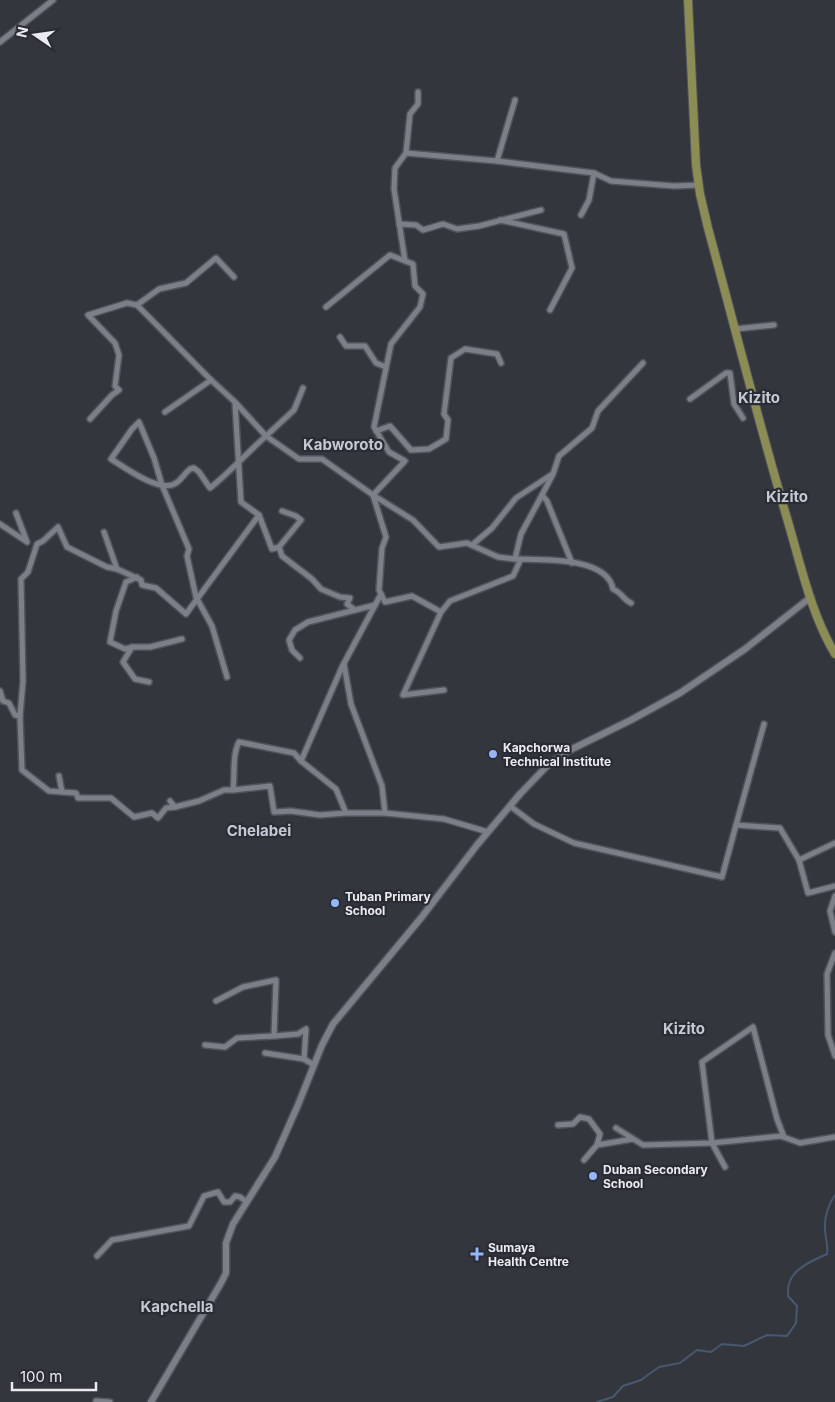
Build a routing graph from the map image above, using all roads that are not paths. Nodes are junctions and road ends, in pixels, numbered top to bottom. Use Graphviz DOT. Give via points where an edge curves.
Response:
graph roads {
  1 [pos="53,0"];
  2 [pos="688,0"];
  3 [pos="0,42"];
  4 [pos="418,92"];
  5 [pos="515,100"];
  6 [pos="406,153"];
  7 [pos="497,161"];
  8 [pos="594,172"];
  9 [pos="699,185"];
  10 [pos="541,210"];
  11 [pos="581,215"];
  12 [pos="500,220"];
  13 [pos="400,224"];
  14 [pos="405,261"];
  15 [pos="234,277"];
  16 [pos="137,305"];
  17 [pos="326,306"];
  18 [pos="550,310"];
  19 [pos="774,324"];
  20 [pos="735,329"];
  21 [pos="340,337"];
  22 [pos="501,363"];
  23 [pos="643,363"];
  24 [pos="386,367"];
  25 [pos="211,380"];
  26 [pos="303,388"];
  27 [pos="690,399"];
  28 [pos="235,402"];
  29 [pos="165,412"];
  30 [pos="743,418"];
  31 [pos="90,419"];
  32 [pos="376,431"];
  33 [pos="266,436"];
  34 [pos="239,463"];
  35 [pos="553,474"];
  36 [pos="162,485"];
  37 [pos="373,495"];
  38 [pos="542,495"];
  39 [pos="282,511"];
  40 [pos="16,513"];
  41 [pos="258,514"];
  42 [pos="0,524"];
  43 [pos="104,532"];
  44 [pos="472,545"];
  45 [pos="279,547"];
  46 [pos="518,559"];
  47 [pos="572,563"];
  48 [pos="117,569"];
  49 [pos="136,577"];
  50 [pos="381,594"];
  51 [pos="810,597"];
  52 [pos="197,598"];
  53 [pos="631,603"];
  54 [pos="375,605"];
  55 [pos="355,610"];
  56 [pos="441,612"];
  57 [pos="182,640"];
  58 [pos="132,647"];
  59 [pos="835,654"];
  60 [pos="300,658"];
  61 [pos="344,664"];
  62 [pos="227,677"];
  63 [pos="149,682"];
  64 [pos="444,690"];
  65 [pos="0,691"];
  66 [pos="20,716"];
  67 [pos="764,724"];
  68 [pos="300,761"];
  69 [pos="59,776"];
  70 [pos="233,790"];
  71 [pos="62,792"];
  72 [pos="170,801"];
  73 [pos="510,806"];
  74 [pos="175,807"];
  75 [pos="346,813"];
  76 [pos="385,813"];
  77 [pos="736,825"];
  78 [pos="488,832"];
  79 [pos="835,843"];
  80 [pos="799,860"];
  81 [pos="835,886"];
  82 [pos="835,896"];
  83 [pos="833,918"];
  84 [pos="835,932"];
  85 [pos="835,953"];
  86 [pos="216,1001"];
  87 [pos="274,1036"];
  88 [pos="205,1045"];
  89 [pos="265,1053"];
  90 [pos="835,1056"];
  91 [pos="304,1059"];
  92 [pos="314,1064"];
  93 [pos="558,1125"];
  94 [pos="616,1128"];
  95 [pos="784,1137"];
  96 [pos="835,1137"];
  97 [pos="633,1139"];
  98 [pos="712,1143"];
  99 [pos="597,1145"];
  100 [pos="584,1160"];
  101 [pos="725,1167"];
  102 [pos="247,1202"];
  103 [pos="97,1256"];
  104 [pos="96,1402"];
  105 [pos="110,1402"];
  106 [pos="151,1402"];
  1 -- 3 [label="street"];
  2 -- 9 [label="main road"];
  4 -- 6 [label="street" via="418,104 410,114"];
  5 -- 7 [label="street"];
  6 -- 7 [label="street"];
  6 -- 13 [label="street" via="395,168 394,189"];
  7 -- 8 [label="street"];
  8 -- 9 [label="street" via="611,182"];
  8 -- 11 [label="street" via="589,200"];
  9 -- 20 [label="main road"];
  10 -- 12 [label="street"];
  12 -- 13 [label="street" via="457,229 443,224 423,230 416,225"];
  12 -- 18 [label="street" via="564,234 572,268"];
  13 -- 14 [label="street"];
  14 -- 17 [label="street" via="390,255"];
  14 -- 24 [label="street" via="413,264 415,286 423,294 420,306 391,344"];
  15 -- 16 [label="street" via="216,258 186,283 159,289"];
  16 -- 25 [label="street"];
  16 -- 31 [label="street" via="127,303 88,315 115,342 119,355 115,386 119,390"];
  19 -- 20 [label="street"];
  20 -- 51 [label="main road"];
  21 -- 24 [label="street" via="346,346 366,346 376,363"];
  22 -- 32 [label="street" via="497,354 465,348 451,358 444,414 448,420 446,439 428,449 411,450 390,426"];
  23 -- 35 [label="street" via="598,411 592,428 559,456"];
  24 -- 32 [label="street" via="374,427"];
  25 -- 28 [label="street"];
  25 -- 29 [label="street"];
  26 -- 33 [label="street" via="294,410"];
  27 -- 30 [label="street" via="730,373 734,404"];
  28 -- 33 [label="street"];
  28 -- 34 [label="street"];
  32 -- 37 [label="street" via="388,452 405,460"];
  33 -- 34 [label="street"];
  33 -- 37 [label="street" via="299,459 322,459"];
  34 -- 36 [label="street" via="210,488 194,468 176,483"];
  34 -- 41 [label="street" via="241,502"];
  35 -- 38 [label="street"];
  35 -- 44 [label="street" via="516,498 492,528"];
  36 -- 36 [label="street" via="154,458 139,422 110,458 142,479"];
  36 -- 52 [label="street" via="189,549 187,556"];
  37 -- 44 [label="street" via="413,520 439,547"];
  37 -- 50 [label="street" via="386,537 382,548"];
  38 -- 46 [label="street" via="521,534"];
  38 -- 47 [label="street"];
  39 -- 45 [label="street" via="301,520"];
  40 -- 42 [label="street" via="27,542"];
  41 -- 45 [label="street" via="272,549"];
  41 -- 52 [label="street"];
  43 -- 48 [label="street"];
  44 -- 46 [label="street" via="498,557"];
  45 -- 55 [label="street" via="282,556 321,589 350,598 347,604"];
  46 -- 47 [label="street"];
  46 -- 56 [label="street" via="513,576 450,601"];
  47 -- 53 [label="street" via="600,572"];
  48 -- 49 [label="street"];
  48 -- 66 [label="street" via="67,547 58,526 37,544 28,572 21,579 23,681"];
  49 -- 52 [label="street" via="142,580 142,585 156,588 186,614"];
  49 -- 58 [label="street" via="126,582 110,642 125,649"];
  50 -- 54 [label="street"];
  50 -- 56 [label="street" via="385,602 412,596"];
  51 -- 59 [label="main road"];
  51 -- 73 [label="street" via="745,650 680,693 560,755"];
  52 -- 62 [label="street" via="212,626"];
  54 -- 55 [label="street"];
  54 -- 61 [label="street"];
  55 -- 60 [label="street" via="308,622 295,630 289,640 292,650"];
  56 -- 64 [label="street" via="403,695"];
  57 -- 58 [label="street"];
  58 -- 63 [label="street" via="123,662 135,679"];
  61 -- 68 [label="street"];
  61 -- 76 [label="street" via="351,704 382,786"];
  65 -- 66 [label="street" via="3,701 9,703 15,715"];
  66 -- 71 [label="street" via="22,770 49,791"];
  67 -- 77 [label="street"];
  68 -- 70 [label="street" via="294,753 239,742 235,751"];
  68 -- 75 [label="street" via="336,789"];
  69 -- 71 [label="street"];
  70 -- 74 [label="street" via="224,790"];
  70 -- 75 [label="street" via="270,786 274,812"];
  71 -- 74 [label="street" via="76,793 78,798 111,798 134,817 152,813 158,818 166,808"];
  72 -- 74 [label="street"];
  73 -- 77 [label="street" via="534,824 574,843 722,877"];
  73 -- 78 [label="street"];
  75 -- 76 [label="street"];
  76 -- 78 [label="street" via="444,820"];
  77 -- 80 [label="street" via="780,828"];
  78 -- 92 [label="street" via="342,1011"];
  79 -- 80 [label="street"];
  80 -- 81 [label="street" via="808,893"];
  82 -- 83 [label="street" via="830,911"];
  83 -- 84 [label="street"];
  85 -- 90 [label="street" via="827,974 828,1035"];
  86 -- 87 [label="street" via="243,987 276,980"];
  87 -- 88 [label="street" via="237,1038 225,1047"];
  87 -- 91 [label="street" via="298,1034 306,1029"];
  89 -- 91 [label="street"];
  91 -- 92 [label="street"];
  92 -- 102 [label="street" via="275,1156"];
  93 -- 99 [label="street" via="573,1124 580,1117 589,1120 600,1134"];
  94 -- 97 [label="street"];
  95 -- 96 [label="street" via="800,1143"];
  95 -- 98 [label="street"];
  95 -- 98 [label="street" via="776,1119 753,1027 702,1062"];
  97 -- 98 [label="street" via="643,1145"];
  97 -- 99 [label="street"];
  98 -- 101 [label="street"];
  99 -- 100 [label="street"];
  102 -- 103 [label="street" via="235,1196 230,1202 224,1202 218,1192 204,1196 190,1226 112,1240"];
  102 -- 106 [label="street" via="228,1235 224,1278"];
  104 -- 105 [label="street"];
}
